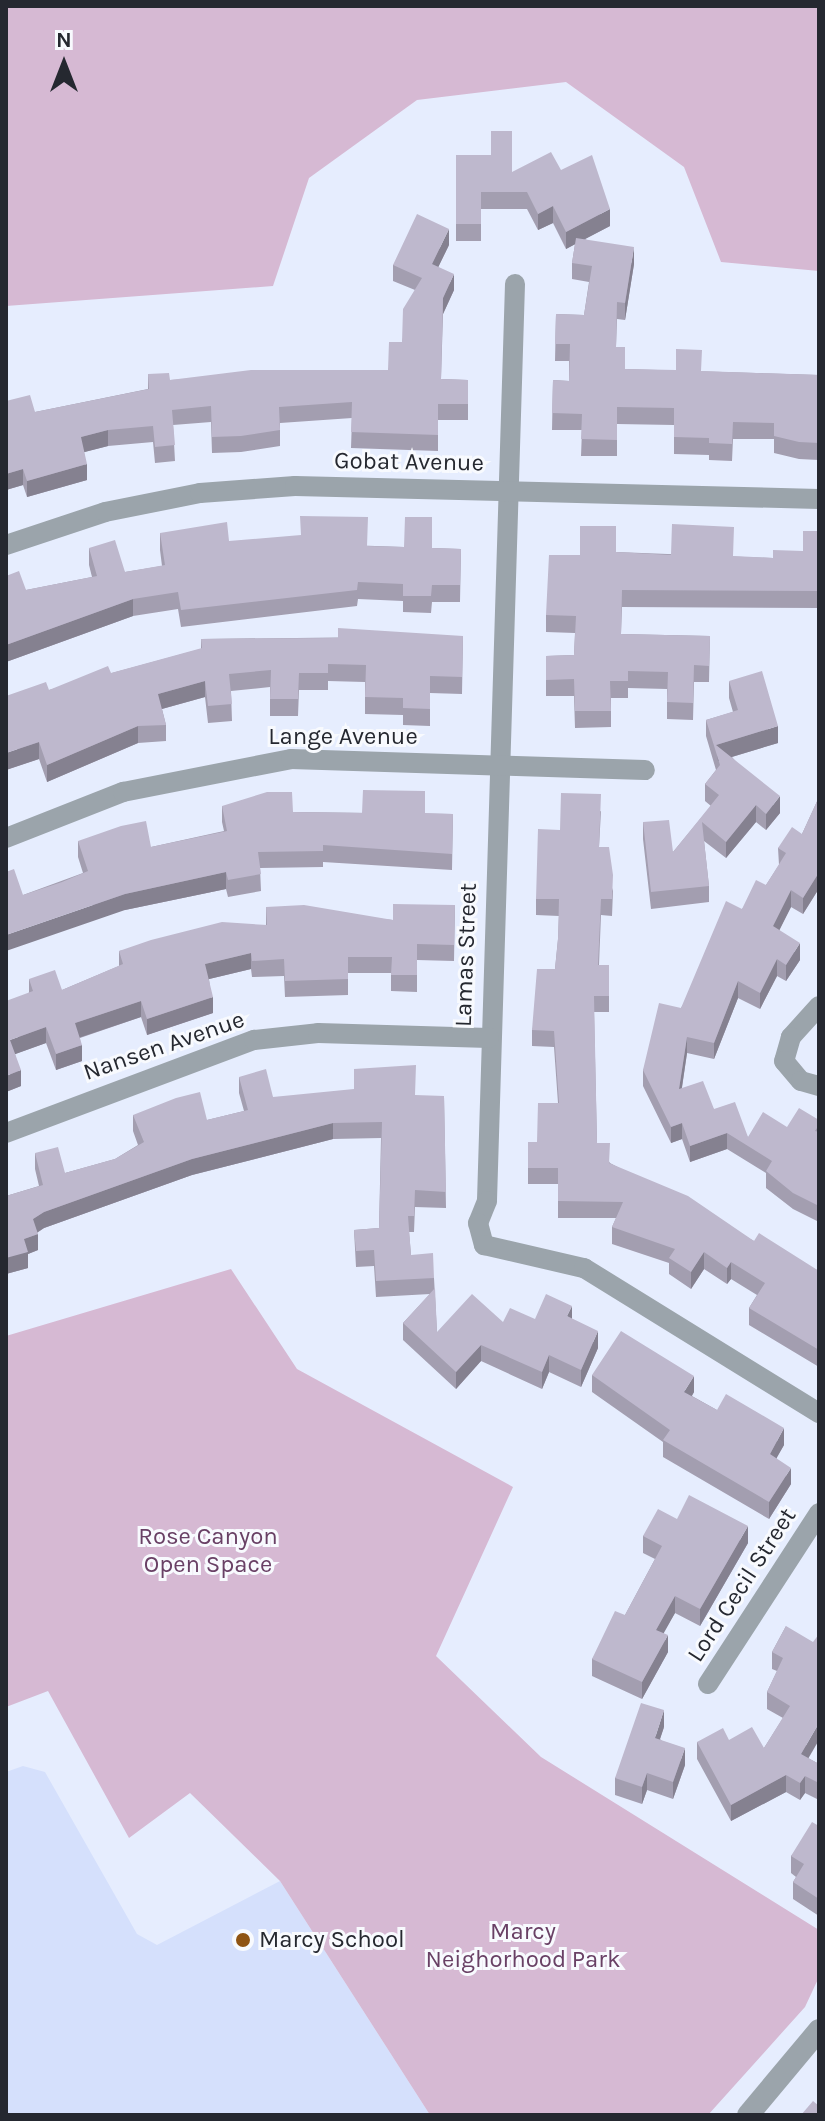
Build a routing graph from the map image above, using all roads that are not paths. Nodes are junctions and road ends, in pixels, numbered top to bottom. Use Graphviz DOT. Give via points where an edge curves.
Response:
graph roads {
  1 [pos="515,284"];
  2 [pos="509,491"];
  3 [pos="819,499"];
  4 [pos="6,545"];
  5 [pos="500,764"];
  6 [pos="645,770"];
  7 [pos="6,838"];
  8 [pos="819,1006"];
  9 [pos="489,1038"];
  10 [pos="819,1086"];
  11 [pos="6,1133"];
  12 [pos="819,1413"];
  13 [pos="819,1513"];
  14 [pos="708,1684"];
  15 [pos="819,2030"];
  16 [pos="748,2115"];
  1 -- 2 [label="street, Lamas Street"];
  2 -- 3 [label="street, Gobat Avenue"];
  2 -- 4 [label="street, Gobat Avenue" via="295,486 200,493 105,512"];
  2 -- 5 [label="street, Lamas Street"];
  5 -- 6 [label="street, Lange Avenue"];
  5 -- 7 [label="street, Lange Avenue" via="291,759 215,769 123,792"];
  5 -- 9 [label="street, Lamas Street"];
  8 -- 10 [label="street" via="791,1037 784,1061 801,1081"];
  9 -- 11 [label="street, Nansen Avenue" via="318,1033 254,1040"];
  9 -- 12 [label="street, Lamas Street" via="487,1201 478,1223 484,1245 584,1268"];
  13 -- 14 [label="street, Lord Cecil Street"];
  15 -- 16 [label="street"];
}
